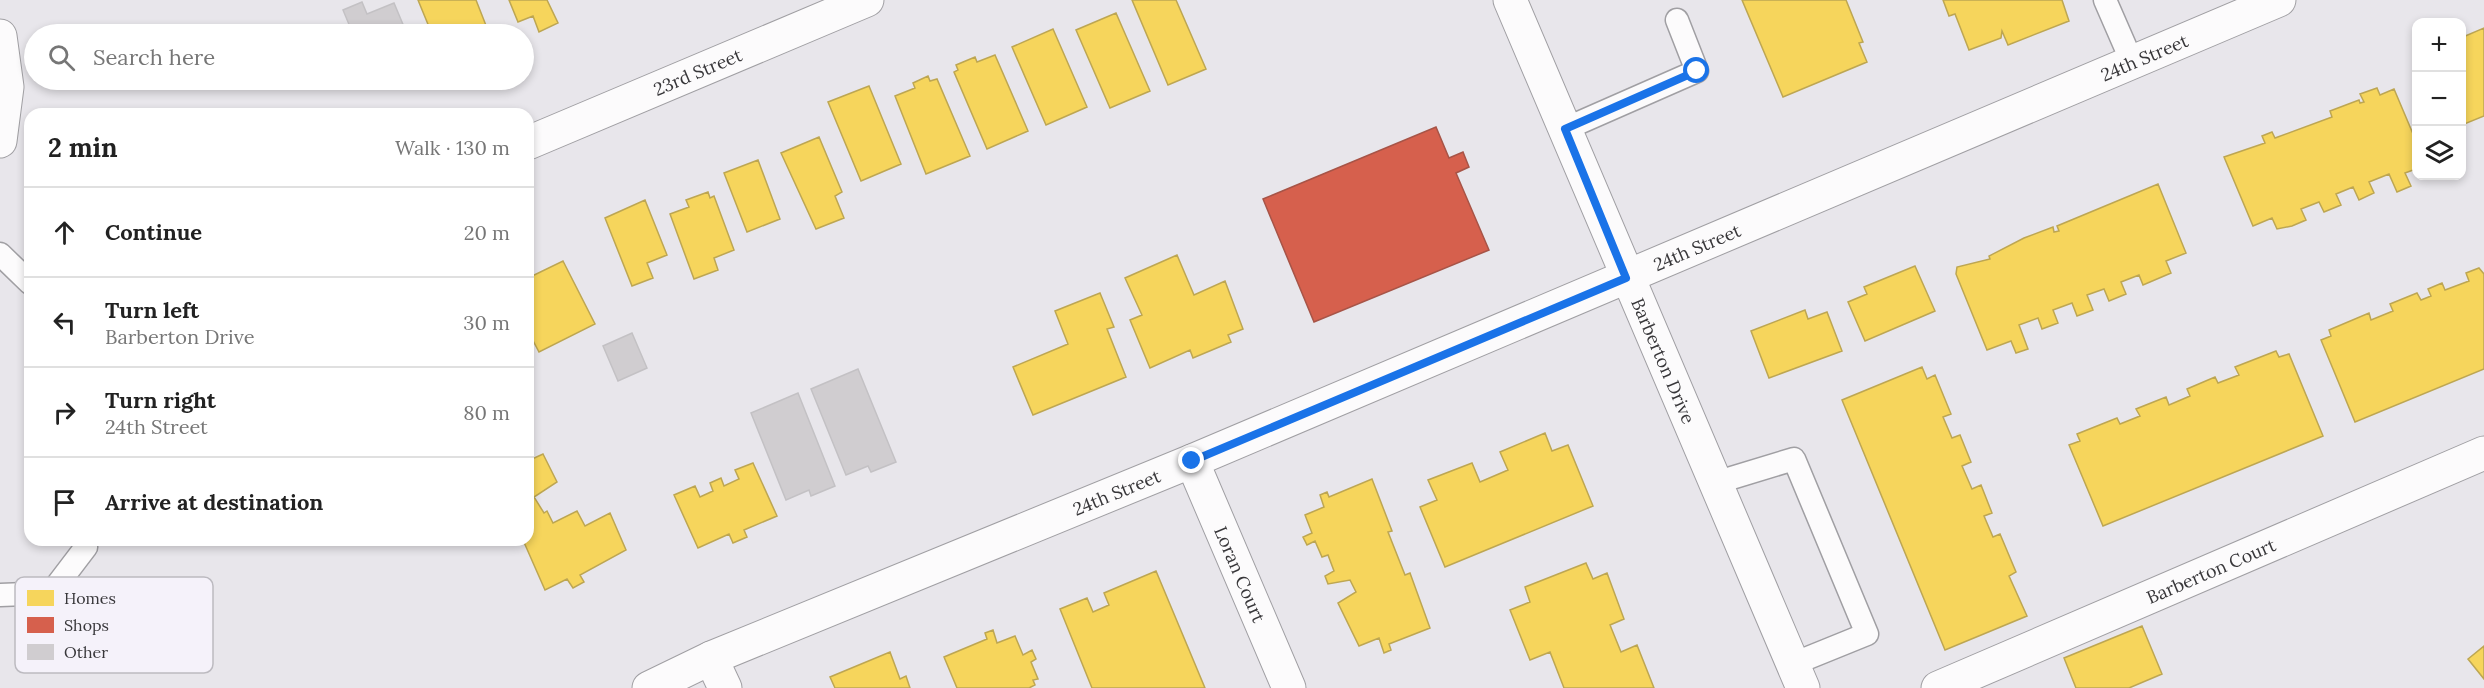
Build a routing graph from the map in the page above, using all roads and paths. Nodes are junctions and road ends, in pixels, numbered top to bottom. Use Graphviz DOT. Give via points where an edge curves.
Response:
graph roads {
  1 [pos="867,0"];
  2 [pos="1510,0"];
  3 [pos="2105,0"];
  4 [pos="2279,0"];
  5 [pos="1677,20"];
  6 [pos="0,36"];
  7 [pos="2132,62"];
  8 [pos="1565,129"];
  9 [pos="534,140"];
  10 [pos="0,141"];
  11 [pos="0,254"];
  12 [pos="24,277"];
  13 [pos="1626,278"];
  14 [pos="2484,453"];
  15 [pos="1192,461"];
  16 [pos="1715,483"];
  17 [pos="86,546"];
  18 [pos="63,577"];
  19 [pos="15,594"];
  20 [pos="0,595"];
  21 [pos="711,658"];
  22 [pos="1798,676"];
  23 [pos="649,688"];
  24 [pos="725,688"];
  25 [pos="1289,688"];
  26 [pos="1938,688"];
  1 -- 9 [label="street, 23rd Street"];
  2 -- 8 [label="street, Barberton Drive"];
  3 -- 7 [label="lane"];
  4 -- 7 [label="street, 24th Street"];
  5 -- 8 [label="lane" via="1697,71"];
  6 -- 10 [label="street" via="7,87"];
  7 -- 13 [label="street, 24th Street"];
  8 -- 13 [label="street, Barberton Drive"];
  11 -- 12 [label="lane"];
  13 -- 15 [label="street, 24th Street"];
  13 -- 16 [label="street, Barberton Drive"];
  14 -- 26 [label="street, Barberton Court"];
  15 -- 21 [label="street, 24th Street"];
  15 -- 25 [label="street, Loran Court"];
  16 -- 22 [label="street, Barberton Drive"];
  16 -- 22 [label="lane" via="1794,459 1867,634"];
  17 -- 18 [label="lane"];
  19 -- 20 [label="lane"];
  21 -- 23 [label="street, 24th Street"];
  21 -- 24 [label="street"];
}
